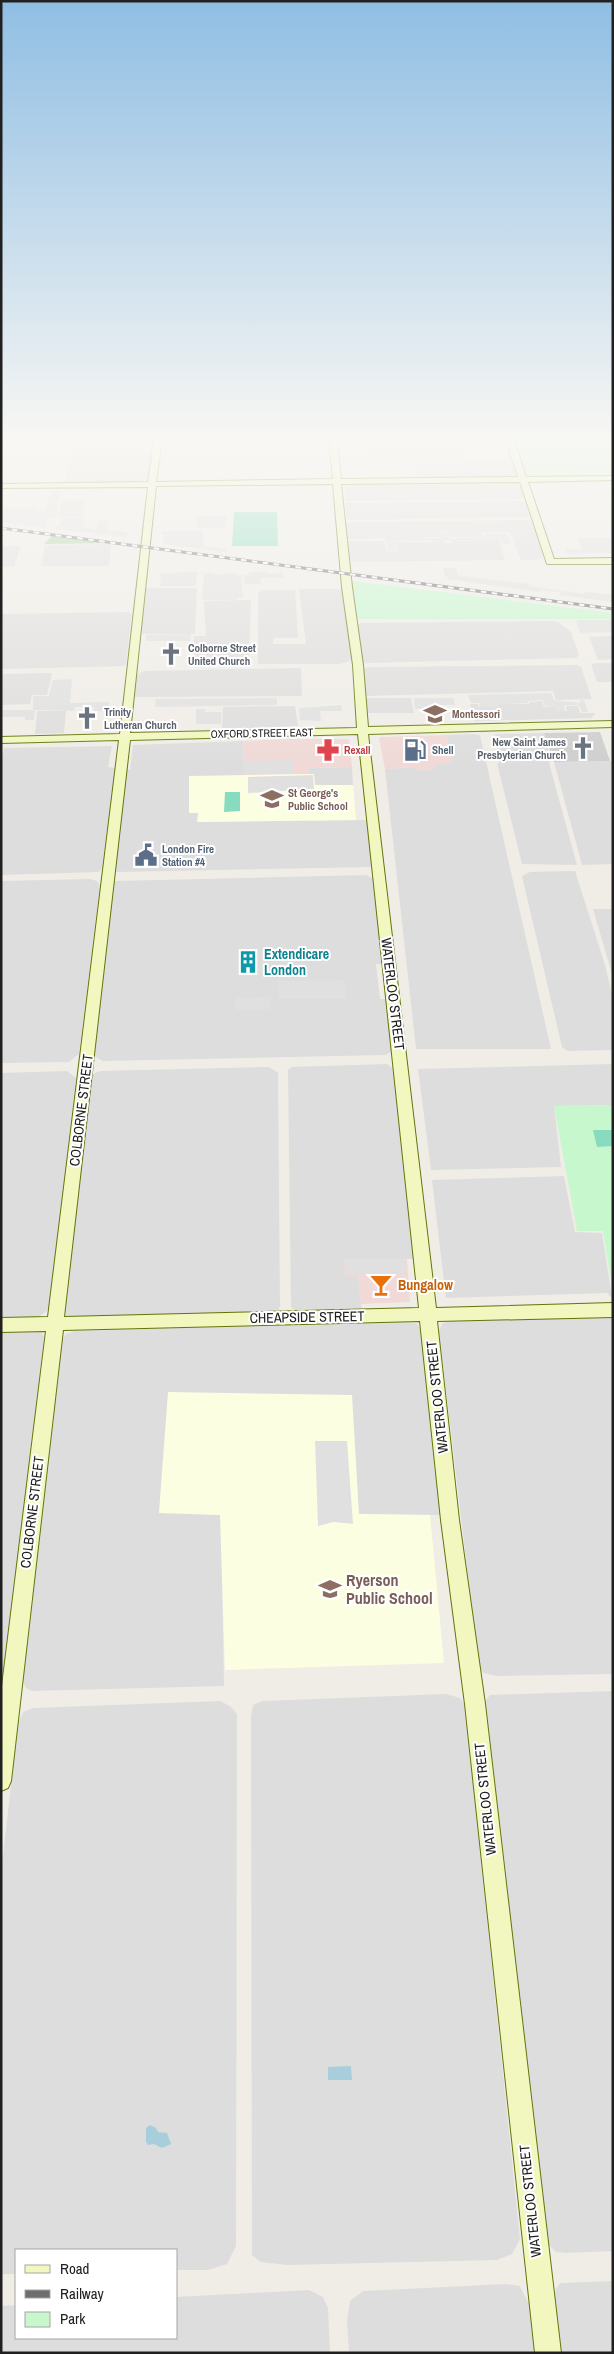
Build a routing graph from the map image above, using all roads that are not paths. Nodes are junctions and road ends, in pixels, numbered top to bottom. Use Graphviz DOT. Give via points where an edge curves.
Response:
graph roads {
  1 [pos="143,550"];
  2 [pos="344,550"];
  3 [pos="546,550"];
  4 [pos="613,561"];
  5 [pos="613,724"];
  6 [pos="363,731"];
  7 [pos="124,737"];
  8 [pos="1,740"];
  9 [pos="613,1310"];
  10 [pos="429,1315"];
  11 [pos="56,1324"];
  12 [pos="1,1326"];
  13 [pos="1,1780"];
  14 [pos="548,2353"];
  1 -- 7 [label="street, COLBORNE STREET"];
  2 -- 6 [label="street, WATERLOO STREET"];
  3 -- 4 [label="street" via="550,562"];
  5 -- 6 [label="street, OXFORD STREET EAST"];
  6 -- 7 [label="street, OXFORD STREET EAST"];
  6 -- 10 [label="street, WATERLOO STREET"];
  7 -- 8 [label="street, OXFORD STREET EAST"];
  7 -- 11 [label="street, COLBORNE STREET"];
  9 -- 10 [label="street, CHEAPSIDE STREET"];
  10 -- 11 [label="street, CHEAPSIDE STREET"];
  10 -- 14 [label="street, WATERLOO STREET"];
  11 -- 12 [label="street, CHEAPSIDE STREET"];
  11 -- 13 [label="street, COLBORNE STREET"];
}
